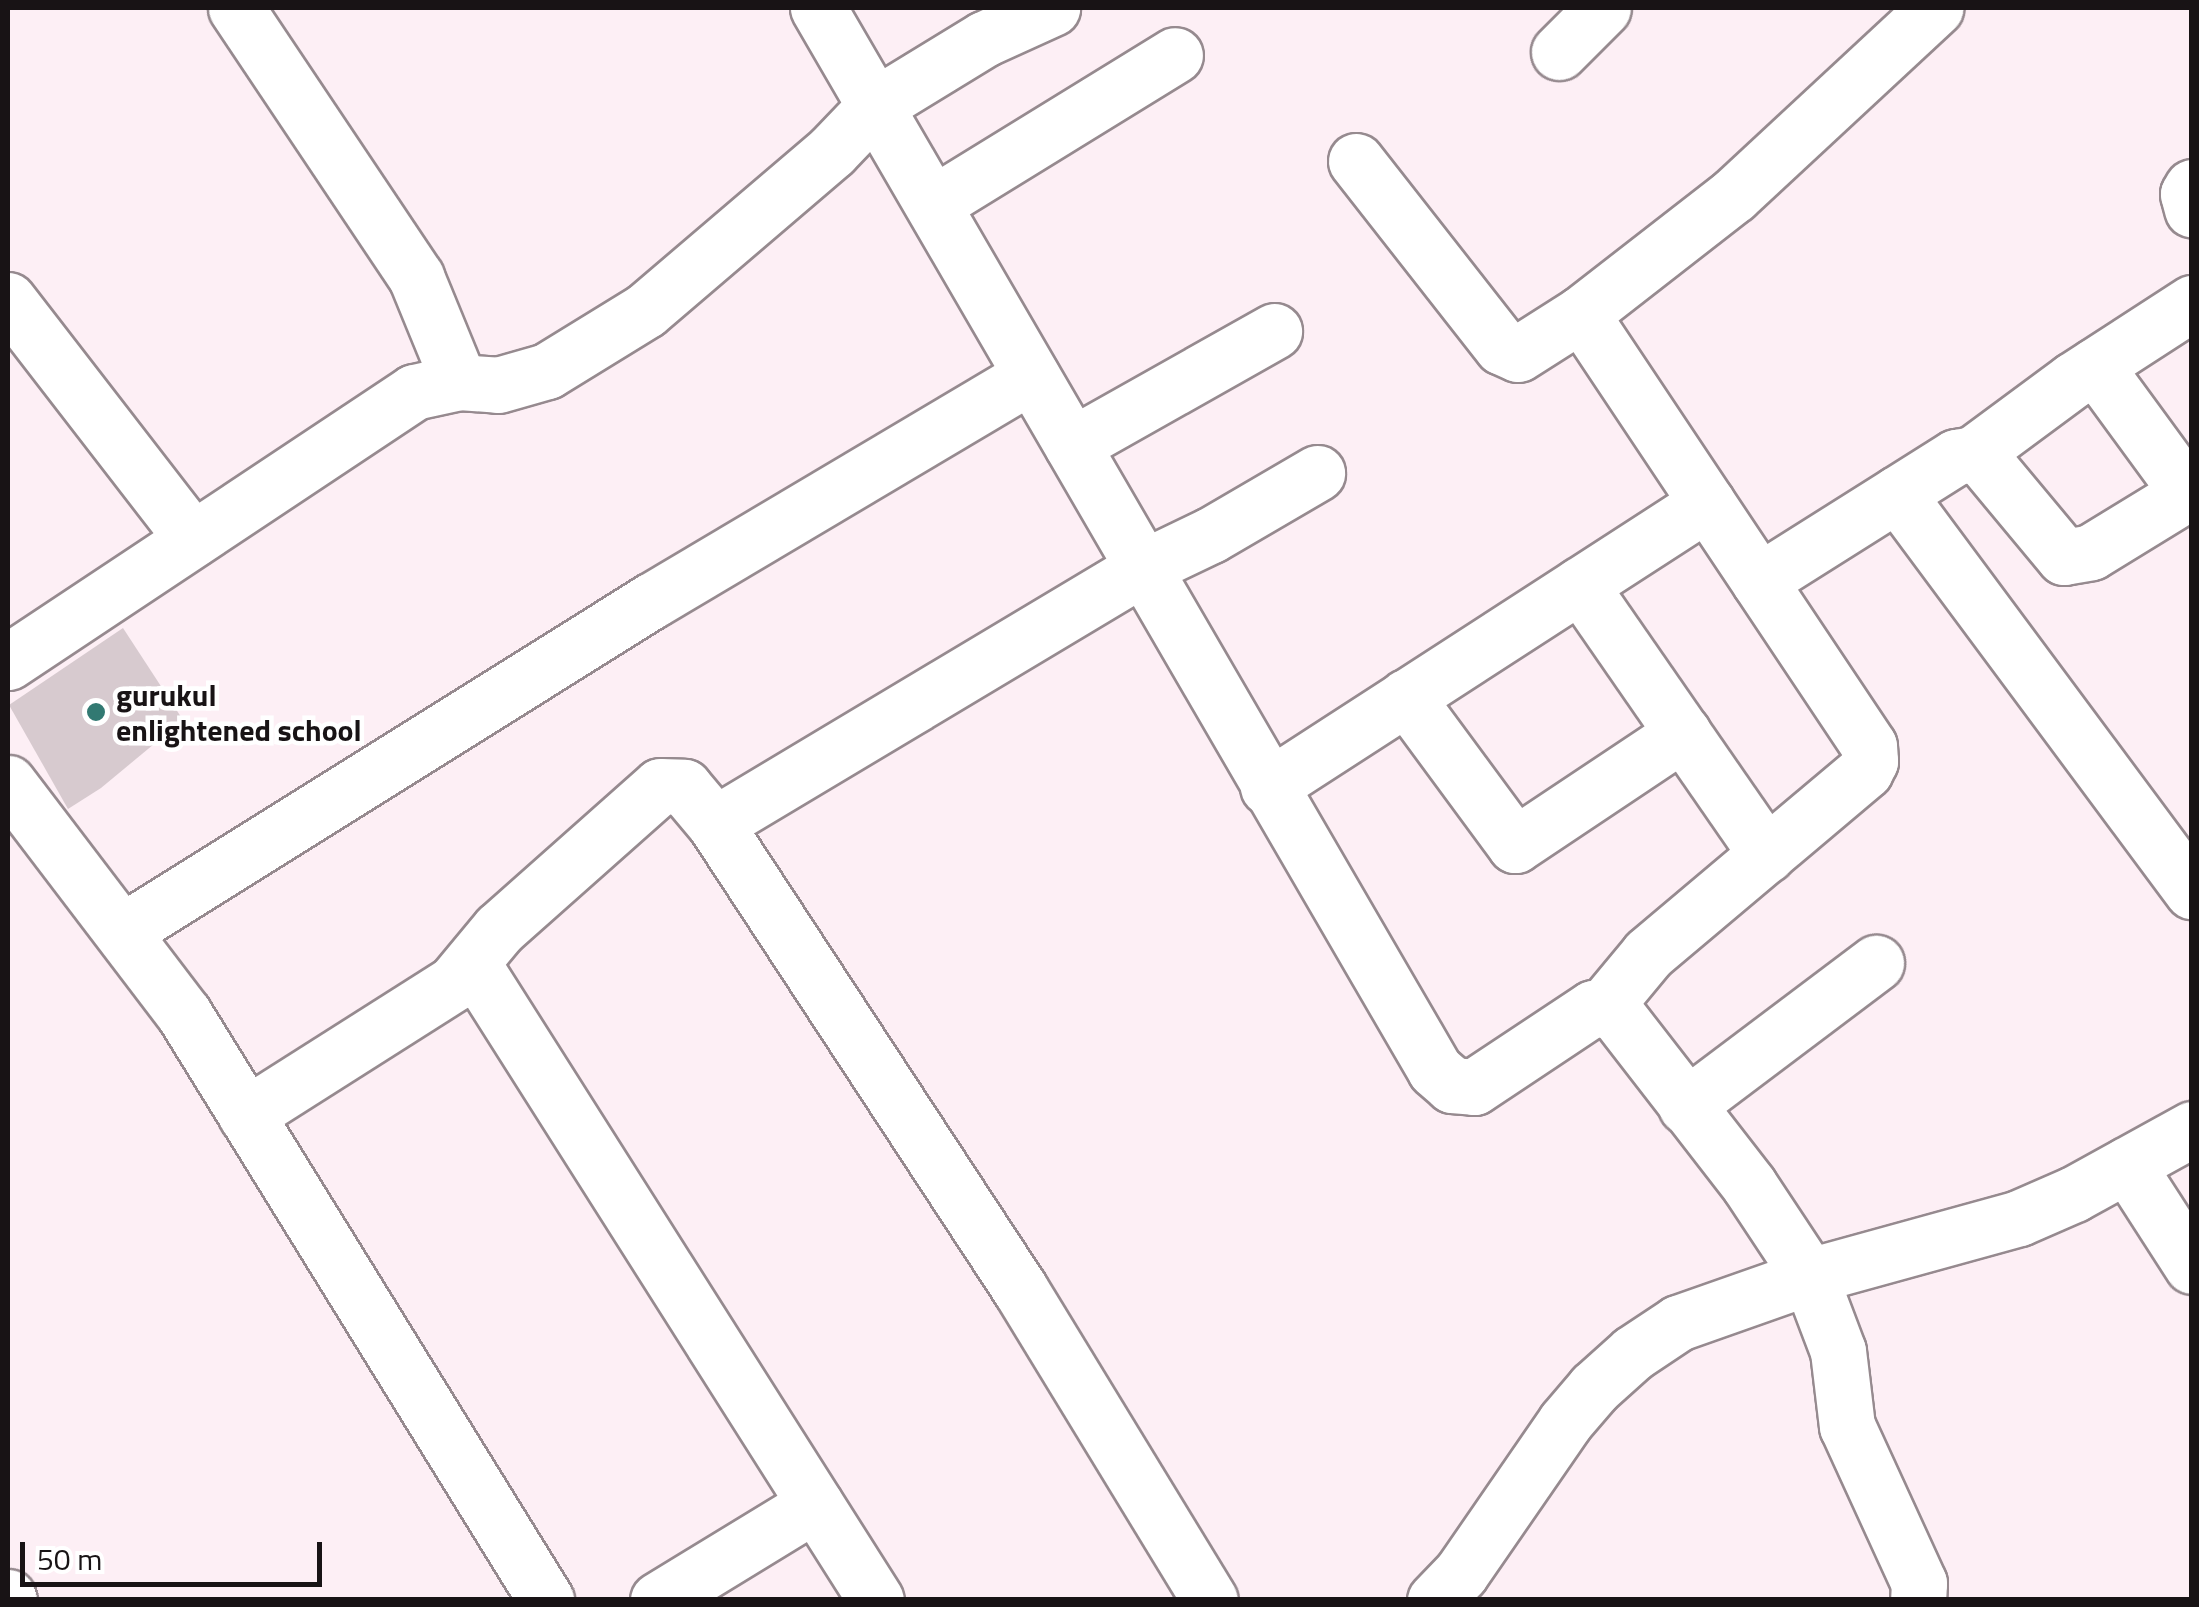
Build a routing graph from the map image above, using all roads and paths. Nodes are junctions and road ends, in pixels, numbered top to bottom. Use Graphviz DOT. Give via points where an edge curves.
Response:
graph roads {
  1 [pos="236,8"];
  2 [pos="818,8"];
  3 [pos="1052,8"];
  4 [pos="1602,8"];
  5 [pos="1935,8"];
  6 [pos="1559,52"];
  7 [pos="1175,55"];
  8 [pos="876,105"];
  9 [pos="1356,160"];
  10 [pos="2192,187"];
  11 [pos="933,204"];
  12 [pos="2192,210"];
  13 [pos="8,300"];
  14 [pos="2192,302"];
  15 [pos="1581,314"];
  16 [pos="1274,331"];
  17 [pos="2095,366"];
  18 [pos="1031,374"];
  19 [pos="459,382"];
  20 [pos="1072,445"];
  21 [pos="1973,454"];
  22 [pos="1318,473"];
  23 [pos="2190,492"];
  24 [pos="1897,494"];
  25 [pos="1707,503"];
  26 [pos="193,539"];
  27 [pos="1142,568"];
  28 [pos="1759,581"];
  29 [pos="1580,585"];
  30 [pos="8,662"];
  31 [pos="1406,698"];
  32 [pos="1683,733"];
  33 [pos="1268,787"];
  34 [pos="17,814"];
  35 [pos="716,824"];
  36 [pos="1767,855"];
  37 [pos="2192,891"];
  38 [pos="124,932"];
  39 [pos="472,963"];
  40 [pos="1876,963"];
  41 [pos="1604,1006"];
  42 [pos="1686,1106"];
  43 [pos="246,1114"];
  44 [pos="2192,1129"];
  45 [pos="2127,1165"];
  46 [pos="2192,1266"];
  47 [pos="1810,1277"];
  48 [pos="815,1504"];
  49 [pos="546,1600"];
  50 [pos="658,1600"];
  51 [pos="876,1600"];
  52 [pos="1210,1600"];
  53 [pos="1435,1600"];
  54 [pos="1918,1600"];
  1 -- 19 [label="street" via="416,278"];
  2 -- 8 [label="street"];
  3 -- 8 [label="street" via="984,39"];
  4 -- 6 [label="street"];
  5 -- 15 [label="street" via="1734,195"];
  7 -- 11 [label="street"];
  8 -- 11 [label="street"];
  8 -- 19 [label="street" via="832,151 646,310 547,371 498,385"];
  9 -- 15 [label="street" via="1509,353 1518,354"];
  10 -- 12 [label="street"];
  11 -- 18 [label="street"];
  13 -- 26 [label="street"];
  14 -- 17 [label="street"];
  15 -- 25 [label="street"];
  16 -- 20 [label="street"];
  17 -- 21 [label="street"];
  17 -- 23 [label="street"];
  18 -- 20 [label="street"];
  18 -- 38 [label="street" via="651,601"];
  19 -- 26 [label="street" via="414,392"];
  20 -- 27 [label="street"];
  21 -- 23 [label="street" via="2064,557 2091,552"];
  21 -- 24 [label="street" via="1956,457"];
  22 -- 27 [label="street"];
  24 -- 28 [label="street"];
  24 -- 37 [label="street"];
  25 -- 28 [label="street"];
  25 -- 29 [label="street"];
  26 -- 30 [label="street"];
  27 -- 33 [label="street"];
  27 -- 35 [label="street"];
  28 -- 36 [label="street" via="1869,746 1870,761"];
  29 -- 31 [label="street"];
  29 -- 32 [label="street"];
  31 -- 32 [label="street" via="1514,845"];
  31 -- 33 [label="street"];
  32 -- 36 [label="street"];
  33 -- 41 [label="street" via="1376,975 1435,1070 1452,1085 1474,1087"];
  34 -- 38 [label="street"];
  35 -- 39 [label="street" via="684,787 660,786 555,876"];
  35 -- 52 [label="street" via="1020,1289"];
  36 -- 41 [label="street" via="1648,954"];
  38 -- 43 [label="street"];
  39 -- 43 [label="street" via="454,983"];
  39 -- 48 [label="street"];
  40 -- 42 [label="street"];
  41 -- 42 [label="street"];
  42 -- 47 [label="street"];
  43 -- 49 [label="street"];
  44 -- 45 [label="street"];
  45 -- 46 [label="street"];
  45 -- 47 [label="street" via="2018,1218"];
  47 -- 53 [label="street" via="1678,1323 1632,1353 1565,1422 1461,1573"];
  47 -- 54 [label="street" via="1838,1352 1847,1426 1919,1583"];
  48 -- 50 [label="street"];
  48 -- 51 [label="street"];
}
